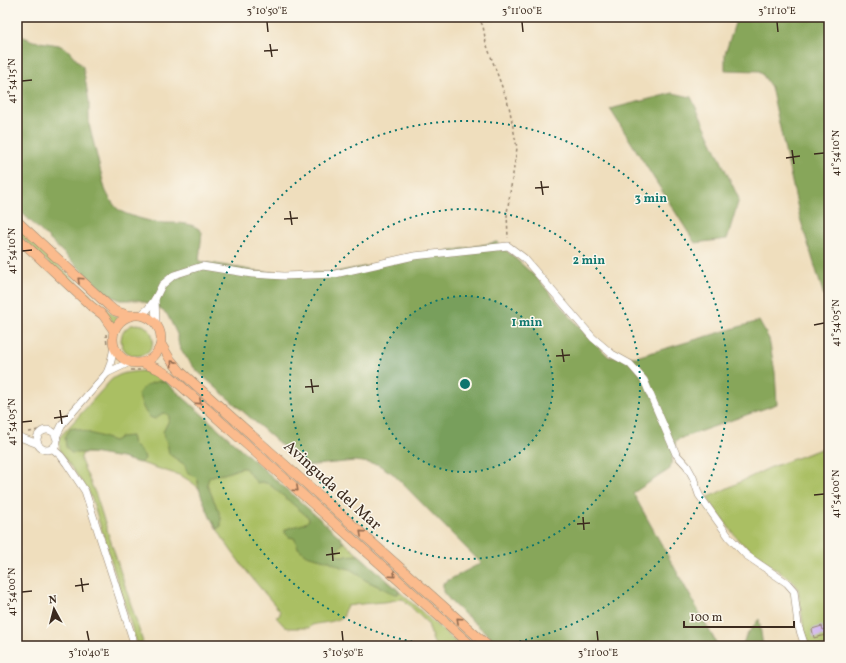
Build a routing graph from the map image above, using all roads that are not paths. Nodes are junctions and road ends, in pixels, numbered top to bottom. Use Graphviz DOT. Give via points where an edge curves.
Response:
graph roads {
  1 [pos="17,220"];
  2 [pos="17,237"];
  3 [pos="155,299"];
  4 [pos="136,315"];
  5 [pos="156,324"];
  6 [pos="114,331"];
  7 [pos="161,344"];
  8 [pos="114,348"];
  9 [pos="130,362"];
  10 [pos="143,363"];
  11 [pos="108,373"];
  12 [pos="63,422"];
  13 [pos="49,430"];
  14 [pos="17,436"];
  15 [pos="56,436"];
  16 [pos="38,444"];
  17 [pos="52,448"];
  18 [pos="135,646"];
  19 [pos="472,646"];
  20 [pos="488,646"];
  21 [pos="804,646"];
  4 -- 1 [label="main road, one-way" via="116,311 109,306"];
  2 -- 6 [label="main road" via="103,315"];
  3 -- 4 [label="street" via="148,309"];
  3 -- 5 [label="street"];
  3 -- 21 [label="street" via="162,285 174,275 202,266 284,276 335,274 414,256 508,246 524,258 593,338 612,354 630,364 644,380 676,454 687,466 699,495 729,537 746,555 787,583 794,591 798,625"];
  4 -- 5 [label="main road" via="147,317"];
  4 -- 6 [label="main road" via="124,319"];
  5 -- 7 [label="main road" via="160,330"];
  6 -- 8 [label="main road"];
  7 -- 10 [label="main road" via="155,356"];
  20 -- 7 [label="main road, Avinguda del Mar, one-way" via="180,371"];
  8 -- 9 [label="main road" via="123,359"];
  8 -- 11 [label="street"];
  9 -- 10 [label="main road"];
  9 -- 11 [label="street"];
  10 -- 19 [label="main road, Avinguda del Mar, one-way" via="170,376"];
  11 -- 12 [label="street"];
  12 -- 13 [label="street"];
  12 -- 15 [label="street"];
  13 -- 15 [label="street"];
  13 -- 16 [label="street" via="40,433 37,438"];
  14 -- 16 [label="street"];
  15 -- 17 [label="street" via="56,443"];
  16 -- 17 [label="street" via="43,448"];
  17 -- 18 [label="street" via="64,460 85,491"];
}
